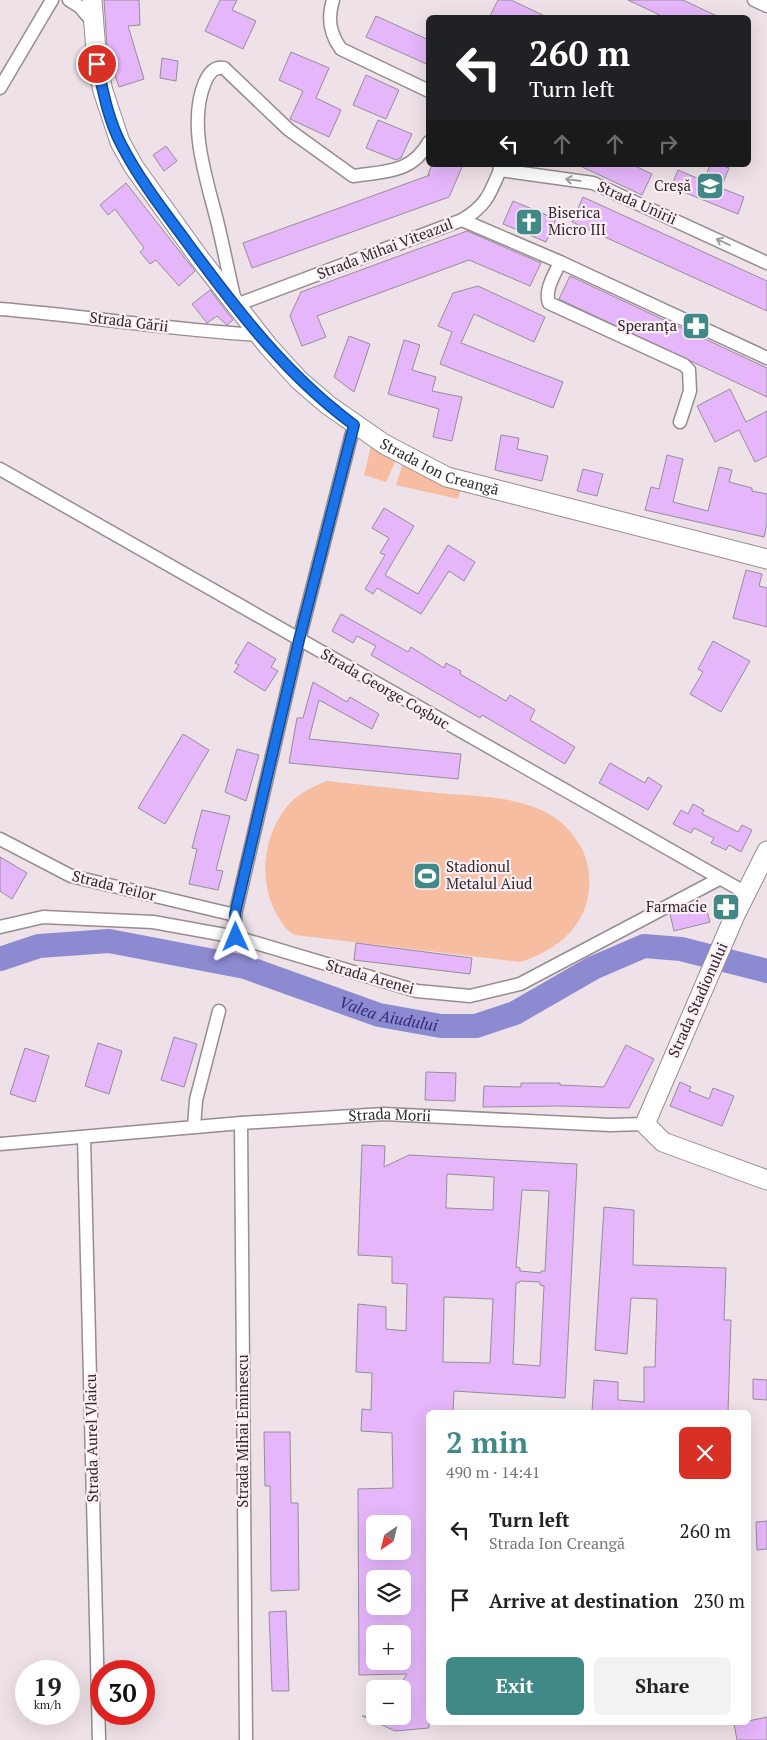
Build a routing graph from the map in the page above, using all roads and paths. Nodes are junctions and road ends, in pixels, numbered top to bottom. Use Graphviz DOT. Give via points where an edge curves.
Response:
graph roads {
  1 [pos="52,0"];
  2 [pos="69,0"];
  3 [pos="92,0"];
  4 [pos="332,0"];
  5 [pos="754,0"];
  6 [pos="767,6"];
  7 [pos="92,21"];
  8 [pos="0,88"];
  9 [pos="426,90"];
  10 [pos="426,147"];
  11 [pos="499,167"];
  12 [pos="462,220"];
  13 [pos="560,262"];
  14 [pos="767,262"];
  15 [pos="236,305"];
  16 [pos="0,309"];
  17 [pos="259,335"];
  18 [pos="767,358"];
  19 [pos="680,422"];
  20 [pos="354,425"];
  21 [pos="0,468"];
  22 [pos="767,559"];
  23 [pos="299,640"];
  24 [pos="0,839"];
  25 [pos="767,851"];
  26 [pos="719,879"];
  27 [pos="746,893"];
  28 [pos="235,914"];
  29 [pos="0,927"];
  30 [pos="236,937"];
  31 [pos="219,1011"];
  32 [pos="241,1123"];
  33 [pos="645,1124"];
  34 [pos="194,1127"];
  35 [pos="84,1136"];
  36 [pos="0,1144"];
  37 [pos="767,1180"];
  38 [pos="99,1740"];
  39 [pos="246,1740"];
  1 -- 8 [label="street"];
  2 -- 7 [label="street"];
  3 -- 7 [label="main road, Strada Ion Creangă"];
  4 -- 9 [label="street" via="329,22 333,38 341,50"];
  5 -- 6 [label="street"];
  7 -- 15 [label="main road, Strada Ion Creangă" via="103,91 120,142 155,198"];
  10 -- 15 [label="street" via="420,156 406,166 352,176 281,123 224,68 212,70 199,103 200,140"];
  11 -- 12 [label="street" via="485,203"];
  14 -- 11 [label="street, Strada Unirii, one-way" via="593,182"];
  12 -- 13 [label="street, Strada Mihai Viteazul"];
  12 -- 15 [label="street, Strada Mihai Viteazul"];
  13 -- 18 [label="street, Strada Mihai Viteazul"];
  13 -- 19 [label="street" via="547,297 549,303 689,370 690,391"];
  15 -- 17 [label="main road, Strada Ion Creangă"];
  16 -- 17 [label="street, Strada Gării"];
  17 -- 20 [label="main road, Strada Ion Creangă" via="299,380"];
  20 -- 22 [label="main road, Strada Ion Creangă" via="409,459 467,484"];
  20 -- 23 [label="street"];
  21 -- 23 [label="street, Strada George Coșbuc"];
  23 -- 26 [label="street, Strada George Coșbuc"];
  23 -- 28 [label="street"];
  24 -- 28 [label="street, Strada Teilor" via="71,876"];
  25 -- 27 [label="main road, Strada Stadionului"];
  26 -- 27 [label="street, Strada George Coșbuc"];
  26 -- 30 [label="street, Strada Arenei" via="520,984 470,996 417,991"];
  27 -- 33 [label="main road, Strada Stadionului"];
  28 -- 30 [label="street"];
  29 -- 30 [label="street, Strada Arenei" via="52,917 153,922"];
  31 -- 34 [label="street" via="196,1100"];
  32 -- 33 [label="street, Strada Morii" via="384,1114 610,1126"];
  32 -- 34 [label="street, Strada Morii"];
  32 -- 39 [label="street, Strada Mihai Eminescu"];
  33 -- 37 [label="main road" via="664,1142 677,1148"];
  34 -- 35 [label="street, Strada Morii"];
  35 -- 36 [label="street, Strada Morii"];
  35 -- 38 [label="street, Strada Aurel Vlaicu"];
}
